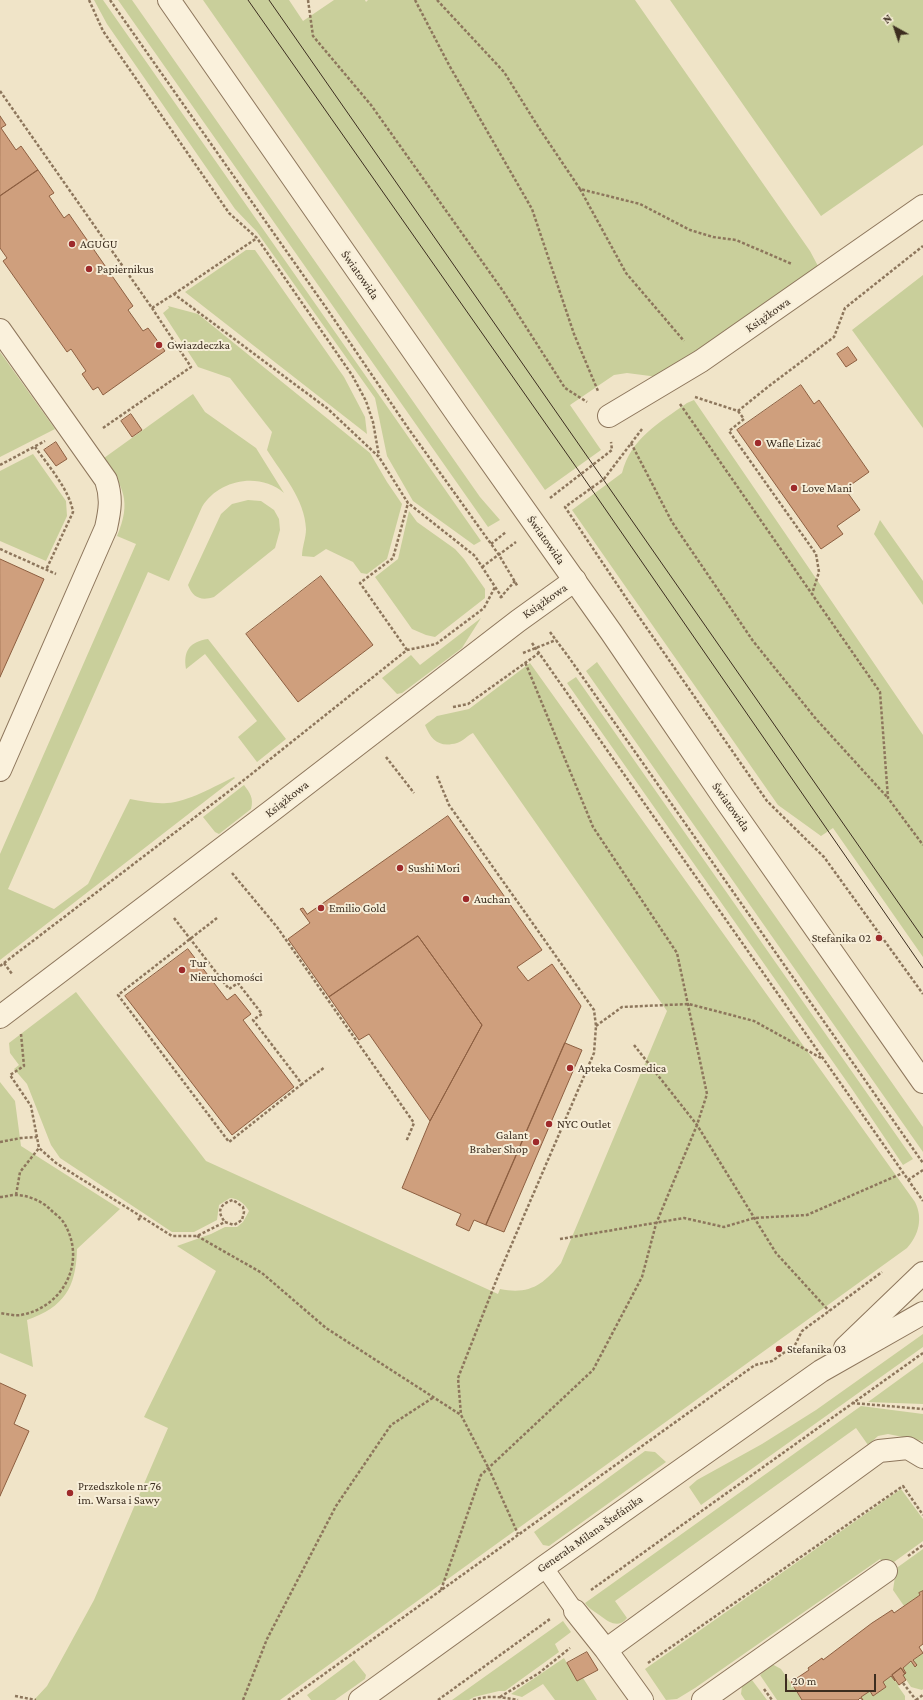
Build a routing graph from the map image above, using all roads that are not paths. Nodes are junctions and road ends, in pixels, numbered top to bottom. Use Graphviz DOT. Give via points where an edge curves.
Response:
graph roads {
  1 [pos="169,0"];
  2 [pos="923,206"];
  3 [pos="0,330"];
  4 [pos="609,416"];
  5 [pos="575,580"];
  6 [pos="0,770"];
  7 [pos="0,1017"];
  8 [pos="923,1082"];
  9 [pos="923,1274"];
  10 [pos="923,1313"];
  11 [pos="821,1371"];
  12 [pos="923,1457"];
  13 [pos="544,1567"];
  14 [pos="886,1571"];
  15 [pos="573,1608"];
  16 [pos="606,1650"];
  17 [pos="360,1700"];
  18 [pos="642,1700"];
  19 [pos="703,1700"];
  1 -- 5 [label="street, Światowida"];
  2 -- 4 [label="street, Książkowa" via="701,361"];
  3 -- 6 [label="street" via="106,480 111,500 106,528"];
  5 -- 7 [label="street, Książkowa"];
  5 -- 8 [label="street, Światowida"];
  9 -- 11 [label="street, Generała Milana Štefánika"];
  10 -- 11 [label="street, Generała Milana Štefánika"];
  11 -- 13 [label="street, Generała Milana Štefánika"];
  12 -- 16 [label="street" via="908,1448 879,1451"];
  13 -- 15 [label="lane"];
  13 -- 17 [label="street, Generała Milana Štefánika"];
  14 -- 19 [label="street"];
  15 -- 16 [label="street"];
  16 -- 18 [label="street"];
}
